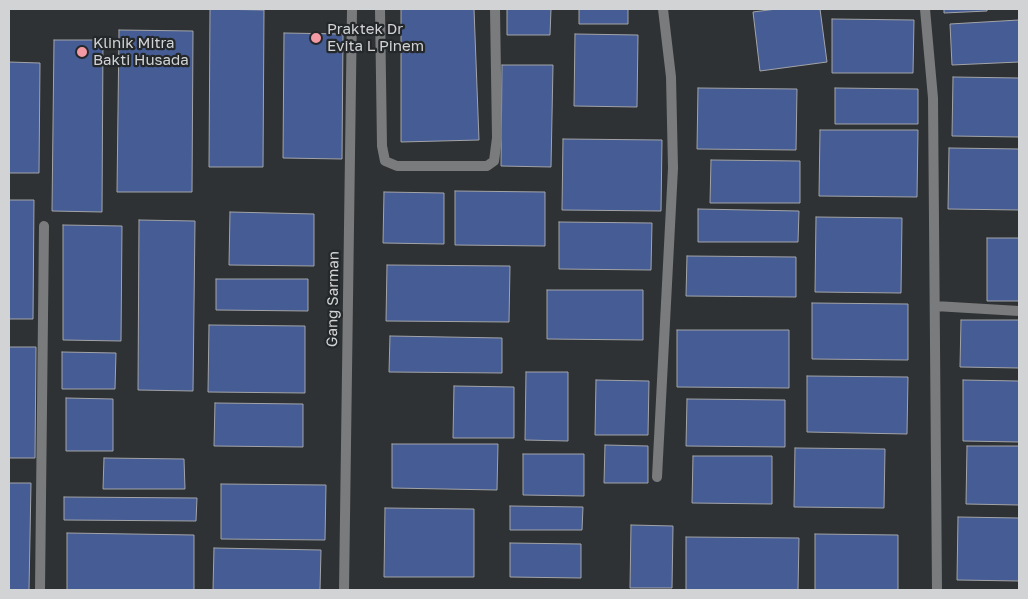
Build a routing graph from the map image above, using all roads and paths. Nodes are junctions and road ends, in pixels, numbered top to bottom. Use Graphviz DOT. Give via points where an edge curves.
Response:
graph roads {
  1 [pos="352,9"];
  2 [pos="380,9"];
  3 [pos="495,9"];
  4 [pos="663,9"];
  5 [pos="925,9"];
  6 [pos="44,226"];
  7 [pos="935,306"];
  8 [pos="1019,311"];
  9 [pos="657,477"];
  10 [pos="40,590"];
  11 [pos="345,590"];
  12 [pos="937,590"];
  1 -- 11 [label="street, Gang Sarman"];
  2 -- 3 [label="street" via="382,146 385,161 397,166 487,166 494,161 497,138"];
  4 -- 9 [label="street" via="671,77 673,168"];
  5 -- 7 [label="street" via="933,98"];
  6 -- 10 [label="street"];
  7 -- 8 [label="street"];
  7 -- 12 [label="street"];
}
